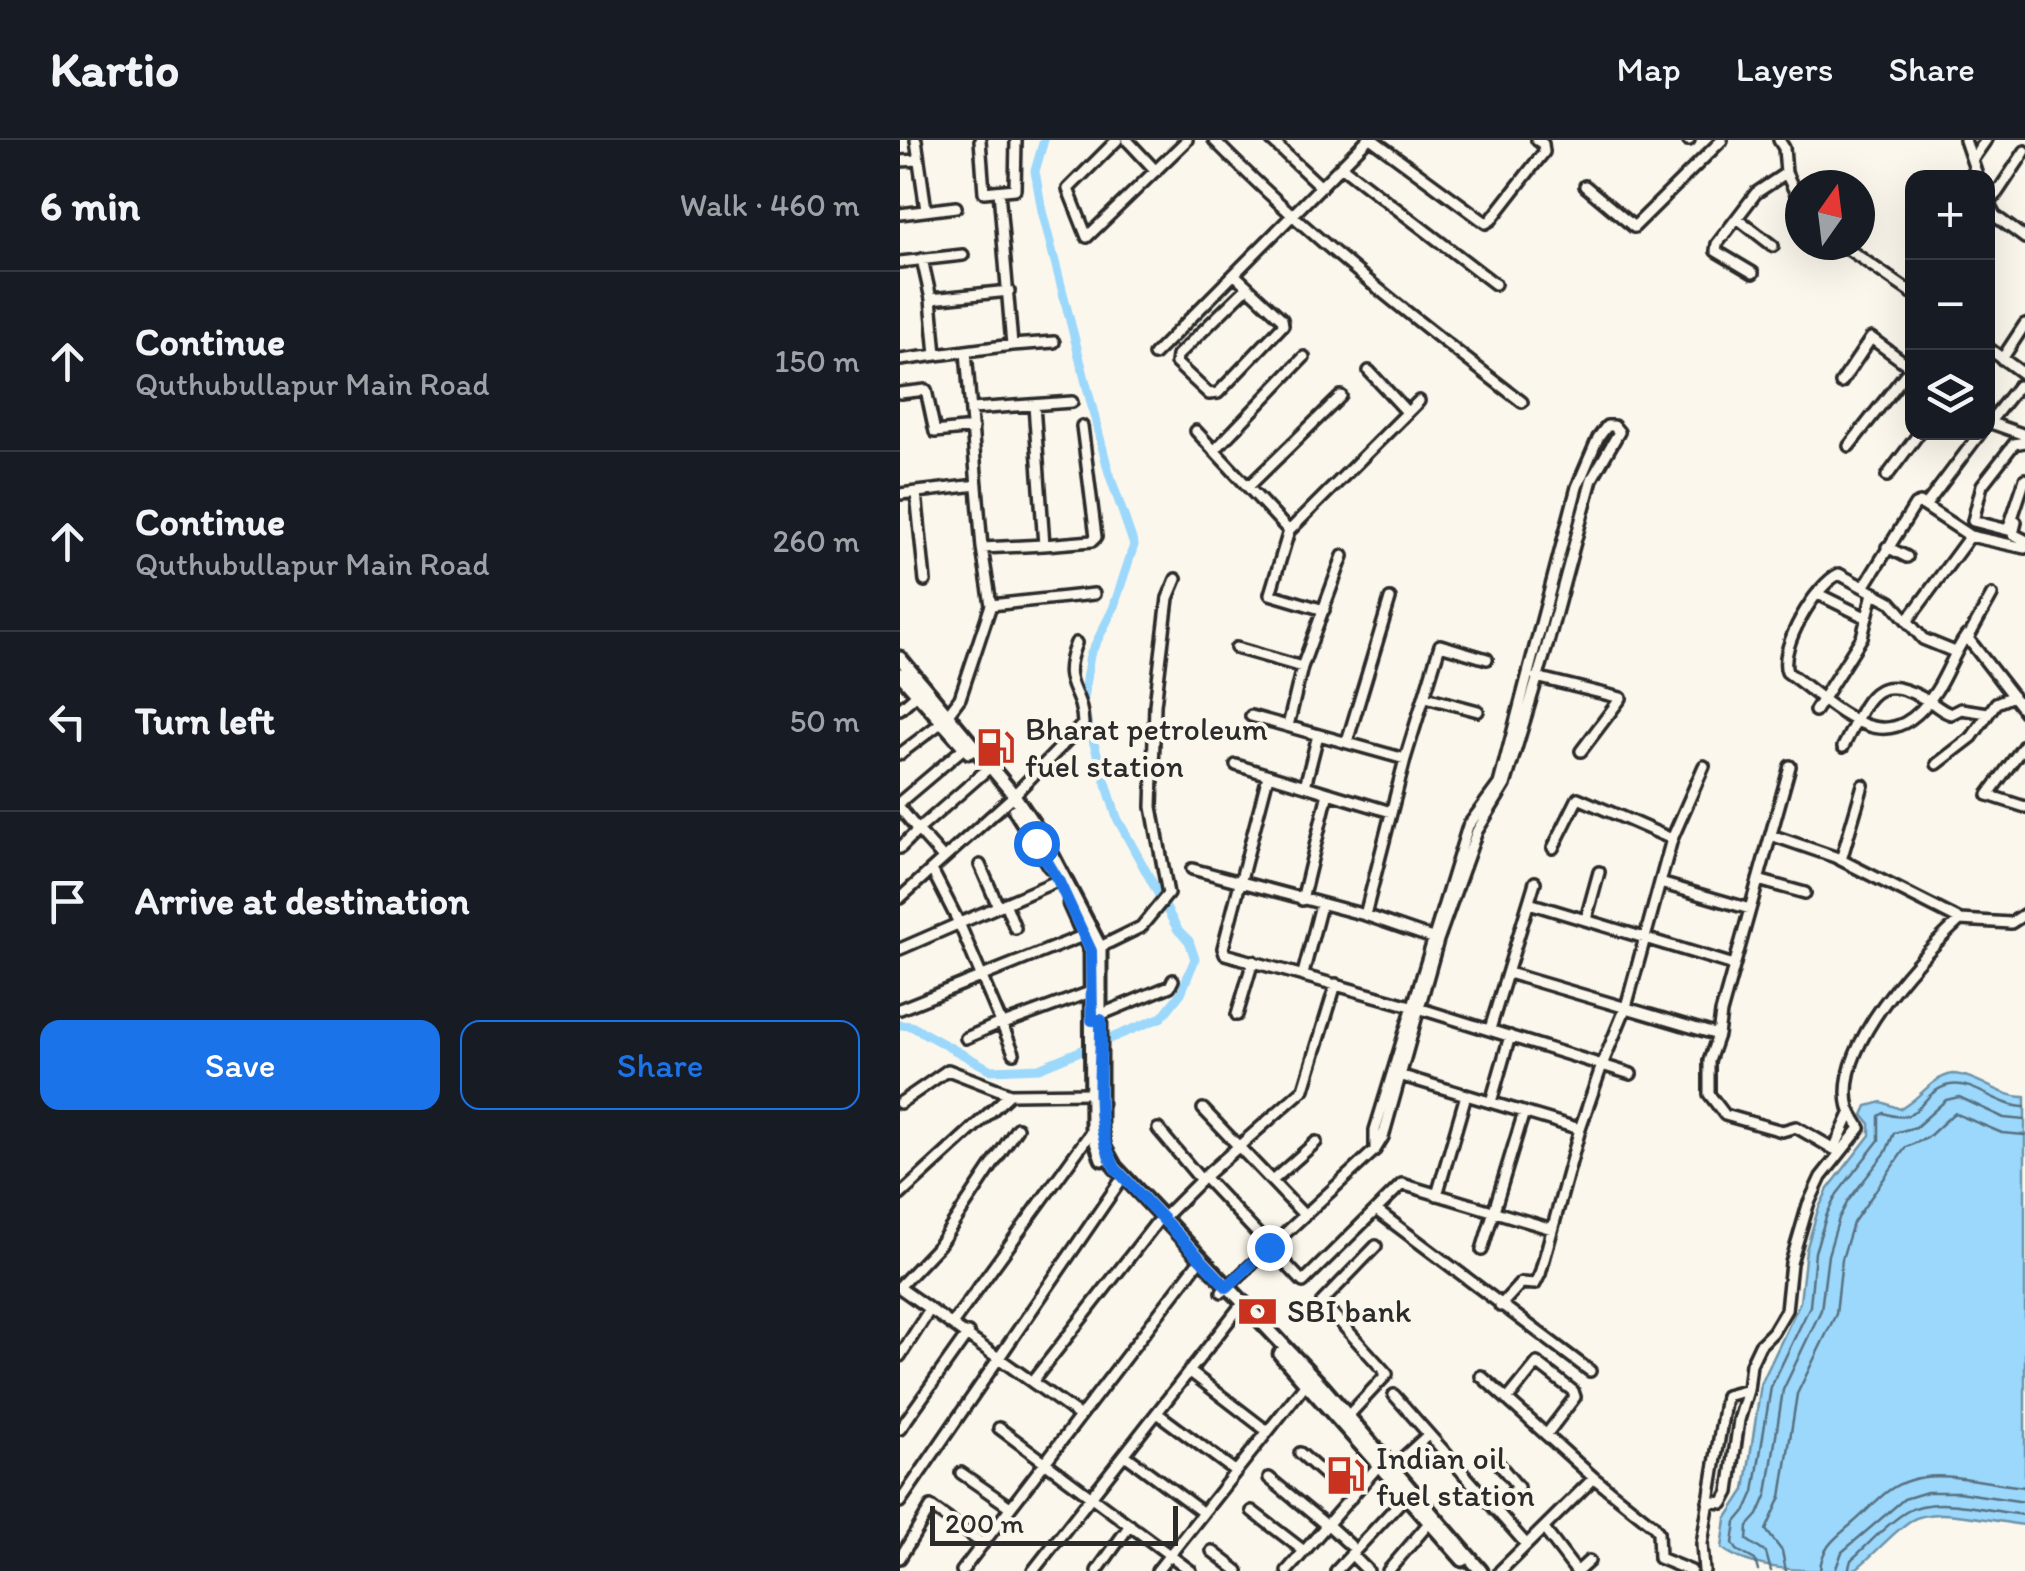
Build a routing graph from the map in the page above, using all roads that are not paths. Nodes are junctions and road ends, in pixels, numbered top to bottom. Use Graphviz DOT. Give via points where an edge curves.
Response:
graph roads {
  1 [pos="916,140"];
  2 [pos="980,140"];
  3 [pos="1016,140"];
  4 [pos="1117,140"];
  5 [pos="1126,140"];
  6 [pos="1186,140"];
  7 [pos="1214,140"];
  8 [pos="1271,140"];
  9 [pos="1370,140"];
  10 [pos="1538,140"];
  11 [pos="1722,140"];
  12 [pos="1965,140"];
  13 [pos="1986,140"];
  14 [pos="1784,143"];
  15 [pos="2025,151"];
  16 [pos="920,160"];
  17 [pos="1972,160"];
  18 [pos="900,161"];
  19 [pos="1342,166"];
  20 [pos="1786,170"];
  21 [pos="1975,170"];
  22 [pos="1156,171"];
  23 [pos="1785,173"];
  24 [pos="1586,186"];
  25 [pos="1321,187"];
  26 [pos="999,191"];
  27 [pos="1995,193"];
  28 [pos="956,206"];
  29 [pos="926,210"];
  30 [pos="900,214"];
  31 [pos="1291,217"];
  32 [pos="1995,217"];
  33 [pos="1737,218"];
  34 [pos="2024,234"];
  35 [pos="1772,246"];
  36 [pos="963,254"];
  37 [pos="922,259"];
  38 [pos="1864,260"];
  39 [pos="900,262"];
  40 [pos="1752,273"];
  41 [pos="1234,274"];
  42 [pos="1495,284"];
  43 [pos="1248,288"];
  44 [pos="1905,288"];
  45 [pos="1009,291"];
  46 [pos="931,299"];
  47 [pos="2025,324"];
  48 [pos="1054,342"];
  49 [pos="1012,345"];
  50 [pos="1991,350"];
  51 [pos="966,351"];
  52 [pos="936,355"];
  53 [pos="1154,355"];
  54 [pos="1304,357"];
  55 [pos="2002,359"];
  56 [pos="2025,359"];
  57 [pos="900,360"];
  58 [pos="1905,362"];
  59 [pos="1369,371"];
  60 [pos="2022,373"];
  61 [pos="1905,376"];
  62 [pos="1842,383"];
  63 [pos="2018,386"];
  64 [pos="900,393"];
  65 [pos="1342,396"];
  66 [pos="1419,400"];
  67 [pos="1072,402"];
  68 [pos="1522,402"];
  69 [pos="1034,405"];
  70 [pos="972,409"];
  71 [pos="1407,412"];
  72 [pos="1995,414"];
  73 [pos="1082,426"];
  74 [pos="1995,426"];
  75 [pos="973,428"];
  76 [pos="1196,431"];
  77 [pos="934,432"];
  78 [pos="922,433"];
  79 [pos="2024,436"];
  80 [pos="1914,440"];
  81 [pos="1975,440"];
  82 [pos="1849,446"];
  83 [pos="1214,451"];
  84 [pos="1887,476"];
  85 [pos="2025,479"];
  86 [pos="978,485"];
  87 [pos="1248,487"];
  88 [pos="2025,490"];
  89 [pos="916,492"];
  90 [pos="900,494"];
  91 [pos="1928,500"];
  92 [pos="1289,531"];
  93 [pos="1970,536"];
  94 [pos="2025,540"];
  95 [pos="1044,545"];
  96 [pos="1887,547"];
  97 [pos="982,548"];
  98 [pos="2025,548"];
  99 [pos="1343,556"];
  100 [pos="1906,557"];
  101 [pos="1176,579"];
  102 [pos="925,581"];
  103 [pos="1868,590"];
  104 [pos="1094,594"];
  105 [pos="1818,594"];
  106 [pos="1992,595"];
  107 [pos="1390,599"];
  108 [pos="992,605"];
  109 [pos="1324,610"];
  110 [pos="1866,616"];
  111 [pos="1908,620"];
  112 [pos="1968,638"];
  113 [pos="1076,642"];
  114 [pos="1236,648"];
  115 [pos="1955,652"];
  116 [pos="900,658"];
  117 [pos="1487,659"];
  118 [pos="1302,667"];
  119 [pos="900,674"];
  120 [pos="1536,677"];
  121 [pos="918,694"];
  122 [pos="2013,696"];
  123 [pos="1426,698"];
  124 [pos="1824,698"];
  125 [pos="1929,701"];
  126 [pos="900,709"];
  127 [pos="1478,711"];
  128 [pos="1815,711"];
  129 [pos="2025,712"];
  130 [pos="1988,713"];
  131 [pos="1251,716"];
  132 [pos="946,718"];
  133 [pos="1857,719"];
  134 [pos="1288,726"];
  135 [pos="1318,735"];
  136 [pos="1347,742"];
  137 [pos="2025,744"];
  138 [pos="965,746"];
  139 [pos="1843,746"];
  140 [pos="1581,751"];
  141 [pos="900,754"];
  142 [pos="1405,759"];
  143 [pos="1937,764"];
  144 [pos="1236,766"];
  145 [pos="1704,766"];
  146 [pos="1790,766"];
  147 [pos="988,768"];
  148 [pos="1268,776"];
  149 [pos="1863,785"];
  150 [pos="1305,786"];
  151 [pos="1328,793"];
  152 [pos="1011,798"];
  153 [pos="900,805"];
  154 [pos="2025,806"];
  155 [pos="1391,812"];
  156 [pos="1474,826"];
  157 [pos="918,830"];
  158 [pos="1771,835"];
  159 [pos="1672,839"];
  160 [pos="900,848"];
  161 [pos="1553,848"];
  162 [pos="943,858"];
  163 [pos="1841,860"];
  164 [pos="980,865"];
  165 [pos="1192,869"];
  166 [pos="932,870"];
  167 [pos="1599,872"];
  168 [pos="1058,880"];
  169 [pos="1758,880"];
  170 [pos="1240,882"];
  171 [pos="1535,882"];
  172 [pos="1660,883"];
  173 [pos="1805,893"];
  174 [pos="900,898"];
  175 [pos="1302,900"];
  176 [pos="1529,902"];
  177 [pos="1001,904"];
  178 [pos="1322,905"];
  179 [pos="1750,909"];
  180 [pos="2025,914"];
  181 [pos="1364,916"];
  182 [pos="1586,920"];
  183 [pos="1960,920"];
  184 [pos="959,923"];
  185 [pos="1015,928"];
  186 [pos="1085,935"];
  187 [pos="1435,938"];
  188 [pos="1646,938"];
  189 [pos="1100,947"];
  190 [pos="900,949"];
  191 [pos="1253,960"];
  192 [pos="1734,965"];
  193 [pos="1508,973"];
  194 [pos="1303,974"];
  195 [pos="980,977"];
  196 [pos="1174,980"];
  197 [pos="1336,984"];
  198 [pos="1094,991"];
  199 [pos="1414,1007"];
  200 [pos="1626,1007"];
  201 [pos="900,1010"];
  202 [pos="1238,1015"];
  203 [pos="1098,1018"];
  204 [pos="1001,1024"];
  205 [pos="1490,1029"];
  206 [pos="1718,1035"];
  207 [pos="1510,1036"];
  208 [pos="966,1038"];
  209 [pos="1014,1053"];
  210 [pos="1602,1065"];
  211 [pos="1096,1072"];
  212 [pos="1631,1074"];
  213 [pos="1399,1075"];
  214 [pos="1092,1093"];
  215 [pos="1010,1094"];
  216 [pos="1466,1095"];
  217 [pos="1490,1102"];
  218 [pos="900,1103"];
  219 [pos="1204,1110"];
  220 [pos="1524,1112"];
  221 [pos="1851,1112"];
  222 [pos="1018,1128"];
  223 [pos="1580,1128"];
  224 [pos="1158,1129"];
  225 [pos="1092,1131"];
  226 [pos="1316,1142"];
  227 [pos="1239,1147"];
  228 [pos="1375,1150"];
  229 [pos="1203,1178"];
  230 [pos="1272,1181"];
  231 [pos="1120,1183"];
  232 [pos="900,1195"];
  233 [pos="1437,1195"];
  234 [pos="1376,1210"];
  235 [pos="1494,1212"];
  236 [pos="1304,1215"];
  237 [pos="1159,1221"];
  238 [pos="1552,1229"];
  239 [pos="1376,1246"];
  240 [pos="1269,1247"];
  241 [pos="1482,1250"];
  242 [pos="1196,1265"];
  243 [pos="900,1287"];
  244 [pos="1225,1290"];
  245 [pos="1500,1306"];
  246 [pos="1238,1308"];
  247 [pos="930,1310"];
  248 [pos="953,1324"];
  249 [pos="968,1334"];
  250 [pos="900,1356"];
  251 [pos="1000,1359"];
  252 [pos="1590,1371"];
  253 [pos="1189,1372"];
  254 [pos="1481,1376"];
  255 [pos="1032,1382"];
  256 [pos="1306,1382"];
  257 [pos="1748,1390"];
  258 [pos="1394,1395"];
  259 [pos="1507,1400"];
  260 [pos="1157,1413"];
  261 [pos="1080,1416"];
  262 [pos="1347,1417"];
  263 [pos="999,1428"];
  264 [pos="900,1429"];
  265 [pos="1267,1430"];
  266 [pos="1428,1435"];
  267 [pos="1546,1435"];
  268 [pos="1300,1453"];
  269 [pos="1124,1455"];
  270 [pos="1494,1458"];
  271 [pos="1044,1461"];
  272 [pos="1379,1465"];
  273 [pos="1393,1467"];
  274 [pos="1235,1471"];
  275 [pos="960,1473"];
  276 [pos="1269,1478"];
  277 [pos="1594,1478"];
  278 [pos="1407,1495"];
  279 [pos="1092,1498"];
  280 [pos="1351,1498"];
  281 [pos="1708,1500"];
  282 [pos="900,1502"];
  283 [pos="1010,1508"];
  284 [pos="1496,1510"];
  285 [pos="1252,1511"];
  286 [pos="1202,1512"];
  287 [pos="1429,1523"];
  288 [pos="1327,1524"];
  289 [pos="1130,1526"];
  290 [pos="1544,1528"];
  291 [pos="983,1544"];
  292 [pos="1526,1544"];
  293 [pos="1350,1550"];
  294 [pos="1212,1551"];
  295 [pos="1304,1552"];
  296 [pos="1169,1555"];
  297 [pos="900,1558"];
  298 [pos="1589,1560"];
  299 [pos="962,1571"];
  300 [pos="1033,1571"];
  301 [pos="1097,1571"];
  302 [pos="1156,1571"];
  303 [pos="1191,1571"];
  304 [pos="1238,1571"];
  305 [pos="1287,1571"];
  306 [pos="1336,1571"];
  307 [pos="1368,1571"];
  308 [pos="1388,1571"];
  309 [pos="1473,1571"];
  310 [pos="1482,1571"];
  311 [pos="1500,1571"];
  312 [pos="1577,1571"];
  313 [pos="1691,1571"];
  314 [pos="1704,1571"];
  1 -- 16 [label="street"];
  2 -- 26 [label="street" via="984,192"];
  3 -- 26 [label="street" via="1015,189"];
  4 -- 22 [label="street" via="1068,189 1084,236"];
  5 -- 22 [label="street"];
  6 -- 22 [label="street"];
  7 -- 31 [label="street"];
  8 -- 25 [label="street"];
  9 -- 10 [label="street" via="1486,222 1544,152"];
  9 -- 19 [label="street"];
  11 -- 24 [label="street" via="1634,227"];
  12 -- 17 [label="street"];
  13 -- 17 [label="street"];
  14 -- 20 [label="street"];
  15 -- 27 [label="street"];
  16 -- 18 [label="street"];
  16 -- 29 [label="street"];
  17 -- 21 [label="street"];
  19 -- 25 [label="street"];
  19 -- 42 [label="street"];
  23 -- 33 [label="street"];
  25 -- 31 [label="street"];
  26 -- 45 [label="street"];
  28 -- 29 [label="street"];
  29 -- 30 [label="street"];
  31 -- 41 [label="street"];
  31 -- 68 [label="street"];
  32 -- 34 [label="street"];
  33 -- 35 [label="street"];
  33 -- 40 [label="street" via="1716,251"];
  36 -- 37 [label="street"];
  37 -- 39 [label="street"];
  37 -- 46 [label="street"];
  38 -- 44 [label="street"];
  41 -- 43 [label="street"];
  41 -- 53 [label="street"];
  43 -- 43 [label="street" via="1283,325 1218,393 1209,394 1176,363 1177,356"];
  45 -- 46 [label="street"];
  45 -- 49 [label="street"];
  46 -- 52 [label="street"];
  47 -- 55 [label="street"];
  48 -- 49 [label="street"];
  49 -- 51 [label="street"];
  50 -- 55 [label="street"];
  51 -- 52 [label="street"];
  51 -- 70 [label="street"];
  52 -- 57 [label="street"];
  54 -- 83 [label="street"];
  55 -- 60 [label="street"];
  56 -- 60 [label="street"];
  58 -- 62 [label="street" via="1871,338"];
  59 -- 71 [label="street"];
  61 -- 82 [label="street"];
  63 -- 72 [label="street"];
  64 -- 77 [label="street" via="926,390"];
  65 -- 87 [label="street"];
  66 -- 71 [label="street"];
  67 -- 69 [label="street"];
  69 -- 70 [label="street"];
  69 -- 95 [label="street"];
  70 -- 75 [label="street"];
  71 -- 92 [label="street"];
  73 -- 95 [label="street" via="1096,537"];
  74 -- 79 [label="street"];
  75 -- 77 [label="street"];
  75 -- 86 [label="street"];
  76 -- 83 [label="street"];
  77 -- 78 [label="street"];
  79 -- 85 [label="street" via="1982,485 1973,521 2008,530"];
  80 -- 84 [label="street"];
  81 -- 91 [label="street"];
  83 -- 87 [label="street"];
  86 -- 89 [label="street"];
  86 -- 97 [label="street"];
  87 -- 92 [label="street"];
  88 -- 94 [label="street" via="2013,532"];
  89 -- 90 [label="street"];
  89 -- 102 [label="street"];
  92 -- 109 [label="street" via="1270,594"];
  93 -- 96 [label="street" via="1920,503"];
  93 -- 98 [label="street"];
  93 -- 111 [label="street"];
  95 -- 97 [label="street"];
  96 -- 100 [label="street"];
  96 -- 103 [label="street"];
  97 -- 108 [label="street"];
  99 -- 109 [label="street"];
  101 -- 189 [label="street" via="1155,705 1152,807 1168,894 1141,927"];
  103 -- 105 [label="street" via="1838,574"];
  103 -- 110 [label="street"];
  103 -- 111 [label="street"];
  104 -- 108 [label="street"];
  105 -- 110 [label="street"];
  105 -- 124 [label="street" via="1790,639 1784,666"];
  106 -- 112 [label="street"];
  107 -- 136 [label="street"];
  108 -- 132 [label="street" via="960,698"];
  109 -- 118 [label="street"];
  110 -- 124 [label="street" via="1862,638"];
  111 -- 115 [label="street" via="1923,639"];
  112 -- 115 [label="street"];
  112 -- 122 [label="street"];
  113 -- 152 [label="street" via="1068,676 1083,724"];
  114 -- 118 [label="street"];
  115 -- 125 [label="street"];
  116 -- 132 [label="main road"];
  117 -- 123 [label="street" via="1440,645"];
  118 -- 134 [label="street"];
  119 -- 121 [label="main road"];
  120 -- 140 [label="street" via="1621,698"];
  120 -- 156 [label="street" via="1505,785"];
  120 -- 156 [label="street" via="1592,478 1618,432 1614,426 1598,438 1577,486 1499,784"];
  121 -- 126 [label="street"];
  121 -- 132 [label="main road"];
  122 -- 129 [label="street"];
  122 -- 130 [label="street"];
  123 -- 127 [label="street"];
  123 -- 142 [label="street"];
  124 -- 128 [label="street"];
  124 -- 133 [label="street"];
  125 -- 130 [label="street" via="1951,714"];
  125 -- 133 [label="street" via="1893,730"];
  125 -- 133 [label="street" via="1884,686 1870,695"];
  130 -- 143 [label="street"];
  131 -- 134 [label="street"];
  132 -- 138 [label="main road"];
  132 -- 141 [label="street"];
  132 -- 147 [label="main road"];
  133 -- 139 [label="street"];
  134 -- 135 [label="street"];
  135 -- 136 [label="street"];
  135 -- 150 [label="street"];
  136 -- 142 [label="street"];
  137 -- 154 [label="street" via="1988,795"];
  138 -- 147 [label="main road"];
  138 -- 153 [label="street"];
  142 -- 155 [label="street"];
  144 -- 148 [label="street"];
  145 -- 159 [label="street"];
  146 -- 158 [label="street"];
  147 -- 152 [label="main road"];
  147 -- 157 [label="street"];
  148 -- 150 [label="street"];
  148 -- 170 [label="street"];
  149 -- 163 [label="street"];
  150 -- 151 [label="street"];
  151 -- 155 [label="street"];
  151 -- 175 [label="street"];
  152 -- 162 [label="street"];
  152 -- 168 [label="main road"];
  152 -- 189 [label="main road" via="1043,838"];
  153 -- 157 [label="street"];
  155 -- 181 [label="street"];
  156 -- 187 [label="street"];
  157 -- 160 [label="street"];
  157 -- 162 [label="street"];
  158 -- 163 [label="street"];
  158 -- 169 [label="street"];
  159 -- 161 [label="street" via="1578,798"];
  159 -- 172 [label="street"];
  162 -- 166 [label="street"];
  163 -- 183 [label="street"];
  164 -- 177 [label="street"];
  165 -- 170 [label="street"];
  166 -- 174 [label="street"];
  166 -- 184 [label="street"];
  167 -- 182 [label="street"];
  168 -- 177 [label="street"];
  168 -- 186 [label="main road"];
  169 -- 173 [label="street"];
  169 -- 179 [label="street"];
  170 -- 175 [label="street"];
  170 -- 191 [label="street" via="1224,952"];
  171 -- 176 [label="street"];
  172 -- 179 [label="street"];
  172 -- 188 [label="street"];
  175 -- 178 [label="street"];
  176 -- 182 [label="street"];
  176 -- 193 [label="street"];
  177 -- 184 [label="street"];
  177 -- 185 [label="street"];
  178 -- 181 [label="street"];
  178 -- 194 [label="street"];
  179 -- 192 [label="street"];
  180 -- 183 [label="street" via="2011,924"];
  181 -- 187 [label="street"];
  182 -- 188 [label="street"];
  183 -- 221 [label="street" via="1925,953 1868,1029 1848,1078"];
  184 -- 190 [label="street"];
  184 -- 195 [label="street"];
  186 -- 195 [label="street"];
  186 -- 198 [label="main road"];
  187 -- 199 [label="street"];
  188 -- 192 [label="street"];
  188 -- 200 [label="street"];
  189 -- 203 [label="main road"];
  191 -- 194 [label="street"];
  191 -- 202 [label="street"];
  192 -- 206 [label="street"];
  193 -- 200 [label="street"];
  193 -- 205 [label="street"];
  194 -- 197 [label="street"];
  195 -- 201 [label="street"];
  195 -- 204 [label="street"];
  196 -- 203 [label="street"];
  197 -- 199 [label="street"];
  197 -- 227 [label="street" via="1304,1090"];
  198 -- 203 [label="main road"];
  198 -- 204 [label="street"];
  199 -- 205 [label="street"];
  199 -- 213 [label="street"];
  199 -- 228 [label="street" via="1375,1130"];
  200 -- 206 [label="street"];
  200 -- 210 [label="street"];
  203 -- 211 [label="main road"];
  204 -- 208 [label="street"];
  204 -- 209 [label="street"];
  205 -- 207 [label="street"];
  206 -- 221 [label="street" via="1709,1094 1726,1115 1782,1131 1796,1127 1834,1149"];
  207 -- 210 [label="street"];
  207 -- 217 [label="street"];
  210 -- 212 [label="street"];
  210 -- 223 [label="street"];
  211 -- 214 [label="main road"];
  211 -- 237 [label="main road" via="1104,1147"];
  213 -- 216 [label="street"];
  213 -- 228 [label="street"];
  214 -- 215 [label="street"];
  214 -- 225 [label="main road"];
  215 -- 218 [label="street" via="948,1070"];
  215 -- 232 [label="street"];
  216 -- 217 [label="street"];
  216 -- 233 [label="street"];
  217 -- 220 [label="street"];
  219 -- 227 [label="street"];
  220 -- 223 [label="street"];
  220 -- 235 [label="street"];
  221 -- 257 [label="street" via="1860,1128 1821,1177 1808,1206 1786,1310 1760,1345"];
  222 -- 243 [label="street" via="939,1244"];
  223 -- 238 [label="street"];
  224 -- 229 [label="street"];
  225 -- 231 [label="main road"];
  225 -- 248 [label="street"];
  226 -- 230 [label="street"];
  227 -- 229 [label="street"];
  227 -- 230 [label="street"];
  228 -- 236 [label="street"];
  229 -- 237 [label="street"];
  229 -- 240 [label="street"];
  230 -- 236 [label="street"];
  231 -- 237 [label="main road"];
  231 -- 251 [label="street"];
  233 -- 234 [label="street" via="1402,1184"];
  233 -- 235 [label="street"];
  234 -- 240 [label="street" via="1303,1282"];
  234 -- 245 [label="street"];
  235 -- 238 [label="street"];
  235 -- 241 [label="street"];
  236 -- 240 [label="street"];
  237 -- 242 [label="main road"];
  237 -- 244 [label="main road"];
  237 -- 255 [label="street"];
  238 -- 245 [label="street" via="1535,1284 1521,1283"];
  239 -- 262 [label="street" via="1322,1302 1387,1374"];
  240 -- 244 [label="street"];
  242 -- 244 [label="main road"];
  242 -- 261 [label="street"];
  243 -- 247 [label="street"];
  244 -- 246 [label="main road"];
  244 -- 262 [label="main road"];
  245 -- 252 [label="street"];
  246 -- 253 [label="street"];
  246 -- 256 [label="main road"];
  247 -- 248 [label="street"];
  247 -- 250 [label="street"];
  248 -- 249 [label="street"];
  249 -- 251 [label="street"];
  249 -- 264 [label="street"];
  251 -- 255 [label="street"];
  251 -- 282 [label="street"];
  253 -- 260 [label="street"];
  253 -- 265 [label="street"];
  254 -- 259 [label="street"];
  255 -- 261 [label="street"];
  256 -- 265 [label="street"];
  256 -- 272 [label="main road"];
  257 -- 281 [label="street" via="1726,1396"];
  257 -- 281 [label="street" via="1729,1492 1723,1503"];
  258 -- 266 [label="street"];
  259 -- 267 [label="street"];
  259 -- 267 [label="street" via="1537,1363 1573,1391"];
  260 -- 269 [label="street"];
  260 -- 274 [label="street"];
  261 -- 271 [label="street"];
  262 -- 273 [label="main road"];
  263 -- 271 [label="street"];
  265 -- 274 [label="street"];
  266 -- 273 [label="street"];
  266 -- 284 [label="street"];
  267 -- 277 [label="street"];
  268 -- 280 [label="street"];
  269 -- 279 [label="street"];
  269 -- 286 [label="street"];
  270 -- 284 [label="street" via="1518,1487"];
  271 -- 279 [label="street"];
  271 -- 283 [label="street"];
  272 -- 278 [label="main road"];
  272 -- 280 [label="street"];
  273 -- 310 [label="main road"];
  274 -- 286 [label="street"];
  275 -- 283 [label="street"];
  276 -- 288 [label="street"];
  277 -- 290 [label="street"];
  277 -- 313 [label="street" via="1653,1525 1659,1558"];
  278 -- 287 [label="main road"];
  278 -- 293 [label="street"];
  279 -- 289 [label="street"];
  279 -- 300 [label="street"];
  280 -- 288 [label="street"];
  281 -- 314 [label="street"];
  283 -- 291 [label="street"];
  284 -- 292 [label="street"];
  285 -- 295 [label="street"];
  286 -- 296 [label="street"];
  287 -- 308 [label="street"];
  287 -- 309 [label="main road"];
  288 -- 293 [label="street"];
  288 -- 295 [label="street"];
  289 -- 296 [label="street"];
  289 -- 301 [label="street"];
  290 -- 292 [label="street"];
  290 -- 312 [label="street"];
  291 -- 297 [label="street" via="931,1506"];
  291 -- 299 [label="street"];
  292 -- 311 [label="street"];
  293 -- 306 [label="street"];
  293 -- 307 [label="street"];
  294 -- 304 [label="street"];
  295 -- 305 [label="street"];
  296 -- 302 [label="street"];
  296 -- 303 [label="street"];
  298 -- 312 [label="street"];
}
